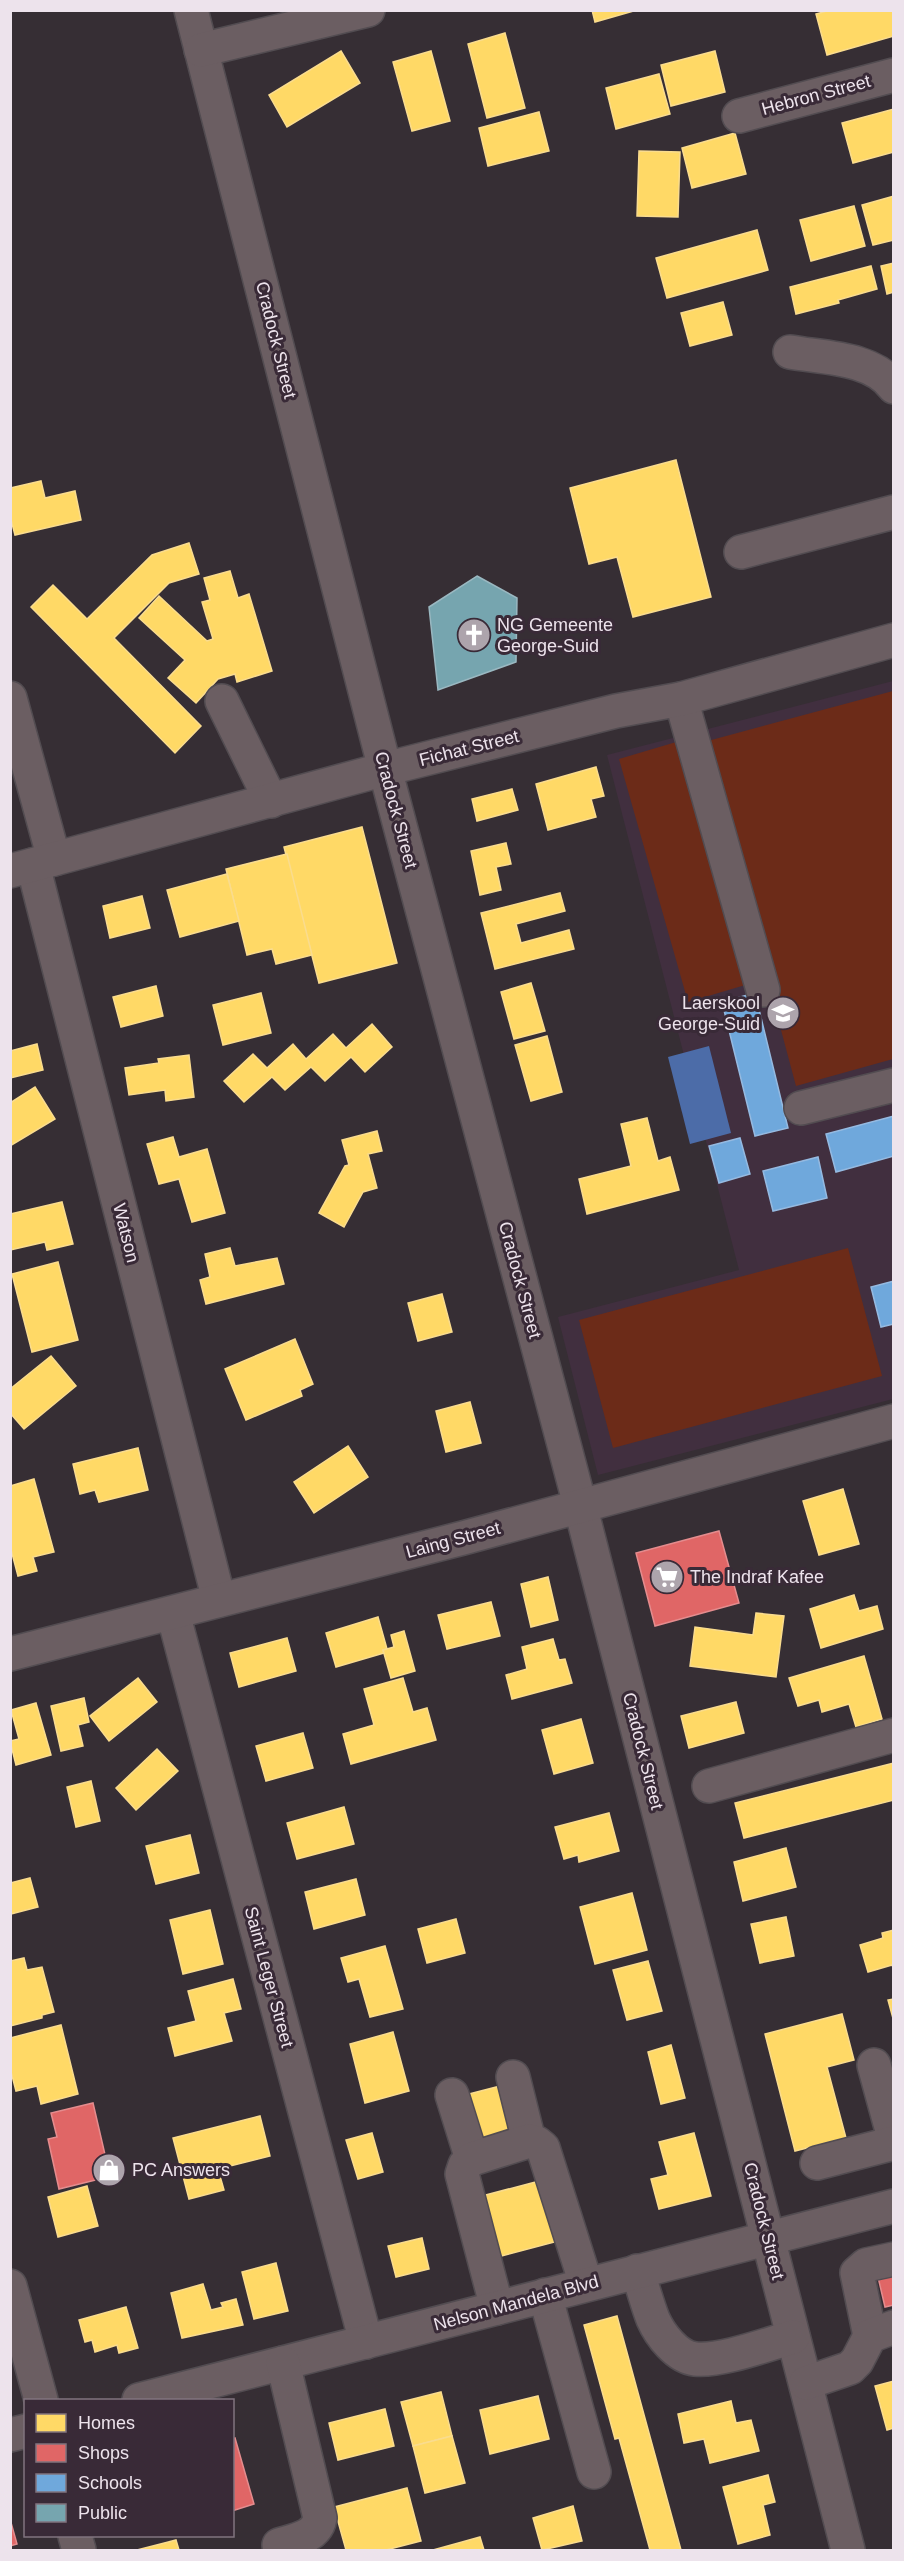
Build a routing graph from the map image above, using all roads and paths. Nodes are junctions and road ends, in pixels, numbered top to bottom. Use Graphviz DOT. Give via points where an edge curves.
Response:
graph roads {
  1 [pos="191,10"];
  2 [pos="368,10"];
  3 [pos="201,50"];
  4 [pos="894,75"];
  5 [pos="739,116"];
  6 [pos="790,352"];
  7 [pos="894,387"];
  8 [pos="894,512"];
  9 [pos="741,552"];
  10 [pos="894,640"];
  11 [pos="10,698"];
  12 [pos="681,699"];
  13 [pos="222,701"];
  14 [pos="385,770"];
  15 [pos="271,801"];
  16 [pos="32,865"];
  17 [pos="763,990"];
  18 [pos="894,1085"];
  19 [pos="801,1108"];
  20 [pos="894,1421"];
  21 [pos="580,1505"];
  22 [pos="219,1600"];
  23 [pos="173,1613"];
  24 [pos="10,1654"];
  25 [pos="894,1735"];
  26 [pos="709,1786"];
  27 [pos="874,2065"];
  28 [pos="513,2077"];
  29 [pos="452,2095"];
  30 [pos="894,2138"];
  31 [pos="529,2141"];
  32 [pos="894,2143"];
  33 [pos="472,2159"];
  34 [pos="817,2163"];
  35 [pos="894,2206"];
  36 [pos="768,2238"];
  37 [pos="894,2259"];
  38 [pos="637,2271"];
  39 [pos="586,2284"];
  40 [pos="12,2295"];
  41 [pos="545,2295"];
  42 [pos="497,2308"];
  43 [pos="882,2332"];
  44 [pos="793,2337"];
  45 [pos="366,2342"];
  46 [pos="283,2363"];
  47 [pos="806,2383"];
  48 [pos="42,2399"];
  49 [pos="143,2399"];
  50 [pos="594,2472"];
  51 [pos="279,2545"];
  52 [pos="848,2550"];
  1 -- 3 [label="street, Cradock Street"];
  2 -- 3 [label="street"];
  3 -- 14 [label="street, Cradock Street"];
  4 -- 5 [label="street, Hebron Street"];
  6 -- 7 [label="street" via="865,366"];
  8 -- 9 [label="street"];
  10 -- 12 [label="street, Fichat Street"];
  11 -- 16 [label="street, Watson"];
  12 -- 14 [label="street, Fichat Street" via="616,711"];
  12 -- 17 [label="street"];
  13 -- 15 [label="street"];
  14 -- 15 [label="street, Fichat Street"];
  14 -- 21 [label="street, Cradock Street"];
  15 -- 16 [label="street, Fichat Street"];
  16 -- 22 [label="street, Watson"];
  18 -- 19 [label="street"];
  20 -- 21 [label="street, Laing Street"];
  21 -- 22 [label="street, Laing Street"];
  21 -- 36 [label="street, Cradock Street"];
  22 -- 23 [label="street, Laing Street"];
  23 -- 24 [label="street, Laing Street"];
  23 -- 45 [label="street, Saint Leger Street"];
  25 -- 26 [label="street"];
  27 -- 30 [label="street"];
  28 -- 31 [label="street"];
  29 -- 33 [label="street"];
  31 -- 33 [label="street"];
  31 -- 39 [label="street" via="543,2148"];
  32 -- 34 [label="street"];
  33 -- 42 [label="street" via="462,2174"];
  35 -- 36 [label="street, Nelson Mandela Blvd"];
  36 -- 38 [label="street, Nelson Mandela Blvd"];
  36 -- 44 [label="street, Cradock Street"];
  37 -- 43 [label="street" via="866,2265 857,2273"];
  38 -- 39 [label="street, Nelson Mandela Blvd"];
  38 -- 44 [label="street" via="654,2321 679,2354 694,2359 714,2358"];
  39 -- 41 [label="street, Nelson Mandela Blvd"];
  40 -- 48 [label="street"];
  41 -- 42 [label="street, Nelson Mandela Blvd"];
  41 -- 50 [label="street"];
  42 -- 45 [label="street, Nelson Mandela Blvd"];
  43 -- 47 [label="street" via="850,2368"];
  44 -- 47 [label="street, Cradock Street"];
  45 -- 46 [label="street, Nelson Mandela Blvd"];
  46 -- 49 [label="street, Nelson Mandela Blvd"];
  46 -- 51 [label="street" via="320,2518 312,2532"];
  47 -- 52 [label="street, Cradock Street"];
}
